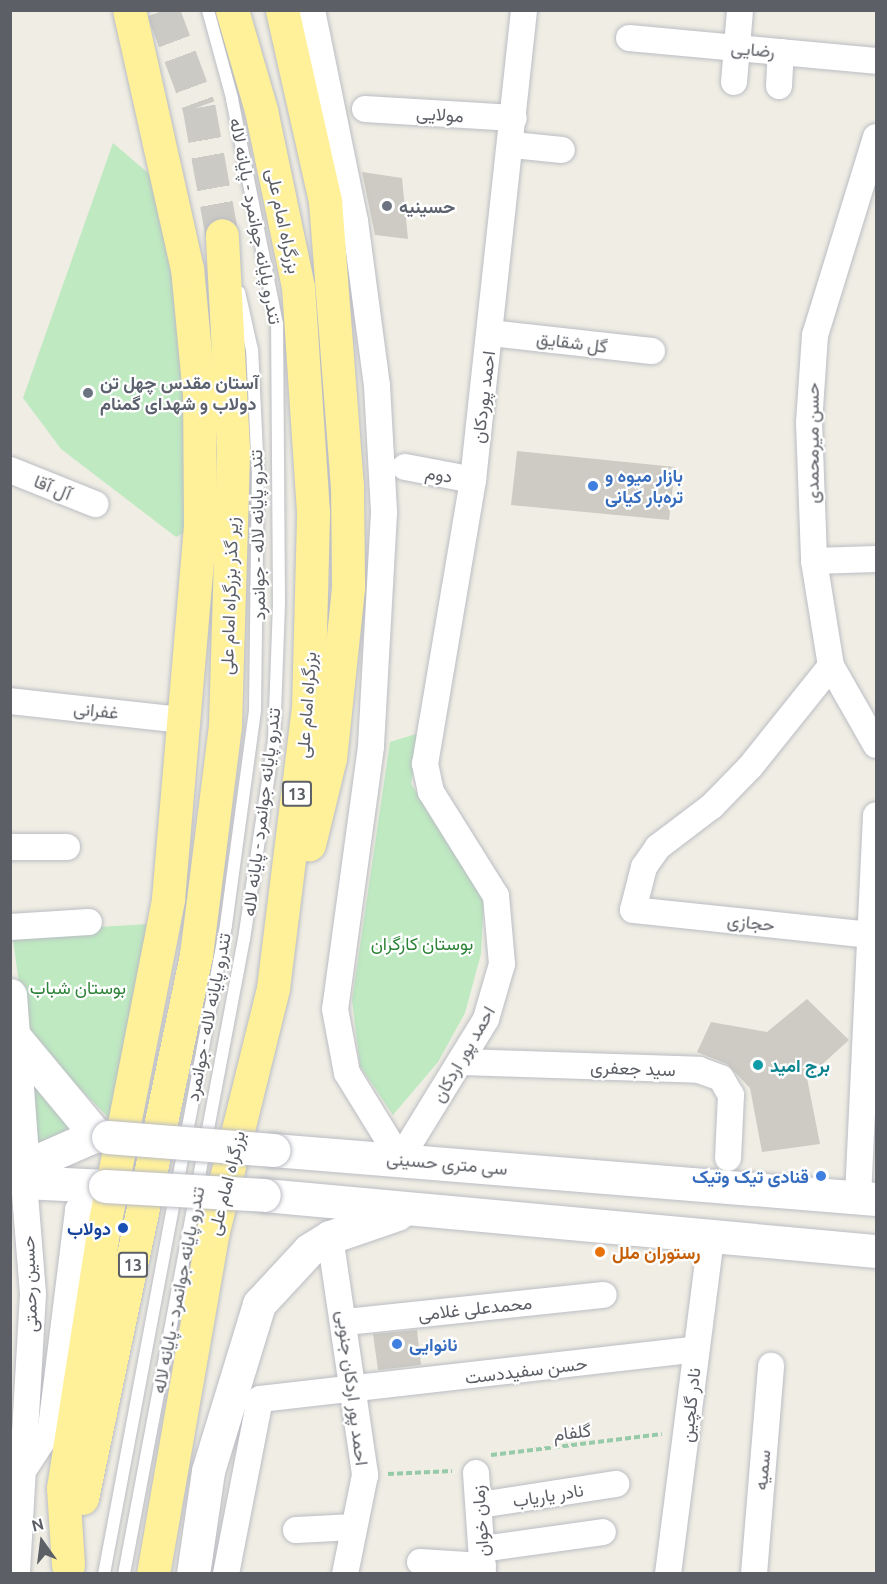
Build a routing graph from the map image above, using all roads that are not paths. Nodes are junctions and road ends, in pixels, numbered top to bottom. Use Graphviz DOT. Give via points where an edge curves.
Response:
graph roads {
  1 [pos="115,10"];
  2 [pos="129,10"];
  3 [pos="208,10"];
  4 [pos="232,10"];
  5 [pos="312,10"];
  6 [pos="524,10"];
  7 [pos="740,10"];
  8 [pos="289,20"];
  9 [pos="629,38"];
  10 [pos="736,48"];
  11 [pos="781,51"];
  12 [pos="876,61"];
  13 [pos="147,76"];
  14 [pos="734,82"];
  15 [pos="779,86"];
  16 [pos="364,109"];
  17 [pos="514,118"];
  18 [pos="876,137"];
  19 [pos="513,145"];
  20 [pos="562,150"];
  21 [pos="222,239"];
  22 [pos="491,333"];
  23 [pos="652,351"];
  24 [pos="405,467"];
  25 [pos="10,470"];
  26 [pos="473,480"];
  27 [pos="95,504"];
  28 [pos="876,559"];
  29 [pos="814,561"];
  30 [pos="831,666"];
  31 [pos="10,701"];
  32 [pos="181,720"];
  33 [pos="876,745"];
  34 [pos="426,781"];
  35 [pos="876,815"];
  36 [pos="10,847"];
  37 [pos="67,848"];
  38 [pos="89,922"];
  39 [pos="10,927"];
  40 [pos="870,934"];
  41 [pos="273,988"];
  42 [pos="10,995"];
  43 [pos="12,1035"];
  44 [pos="462,1062"];
  45 [pos="102,1136"];
  46 [pos="728,1158"];
  47 [pos="400,1159"];
  48 [pos="19,1176"];
  49 [pos="101,1186"];
  50 [pos="867,1198"];
  51 [pos="419,1209"];
  52 [pos="711,1236"];
  53 [pos="330,1237"];
  54 [pos="876,1251"];
  55 [pos="22,1291"];
  56 [pos="604,1295"];
  57 [pos="346,1322"];
  58 [pos="696,1349"];
  59 [pos="771,1366"];
  60 [pos="356,1392"];
  61 [pos="19,1436"];
  62 [pos="24,1469"];
  63 [pos="476,1473"];
  64 [pos="616,1484"];
  65 [pos="480,1505"];
  66 [pos="354,1527"];
  67 [pos="296,1530"];
  68 [pos="603,1532"];
  69 [pos="420,1562"];
  70 [pos="483,1563"];
  71 [pos="68,1569"];
  72 [pos="17,1574"];
  73 [pos="104,1574"];
  74 [pos="124,1574"];
  75 [pos="153,1574"];
  76 [pos="193,1574"];
  77 [pos="226,1574"];
  78 [pos="345,1574"];
  79 [pos="668,1574"];
  80 [pos="754,1574"];
  1 -- 13 [label="highway"];
  2 -- 13 [label="highway"];
  3 -- 74 [label="lane, تندرو پایانه جوانمرد - پایانه لاله" via="232,98 277,324 279,603 274,740 244,939"];
  4 -- 41 [label="highway, بزرگراه امام علی / 13" via="261,110 298,287 312,512 308,708"];
  5 -- 47 [label="street" via="355,221 383,466 371,747 335,1009 347,1073"];
  6 -- 17 [label="street, احمد پوردکان"];
  7 -- 10 [label="street"];
  8 -- 41 [label="highway" via="326,201 347,485 348,588 330,758"];
  9 -- 10 [label="street, رضایی"];
  10 -- 11 [label="street, رضایی"];
  10 -- 14 [label="street"];
  11 -- 12 [label="street, رضایی"];
  11 -- 15 [label="street"];
  13 -- 71 [label="highway" via="187,269 199,395 200,524 168,899 104,1226 63,1488"];
  16 -- 17 [label="street, مولایی"];
  17 -- 19 [label="street, احمد پوردکان"];
  18 -- 29 [label="street, حسن میرمحمدی" via="815,335 808,422"];
  19 -- 20 [label="street"];
  19 -- 22 [label="street, احمد پوردکان"];
  21 -- 71 [label="highway, زیر گذر بزرگراه امام علی / 13" via="233,448 225,725 196,955"];
  21 -- 73 [label="lane, تندرو پایانه لاله - جوانمرد" via="252,350 258,475 255,710 228,913"];
  22 -- 23 [label="street, گل شقایق"];
  22 -- 26 [label="street, احمد پوردکان"];
  24 -- 26 [label="street, دوم"];
  25 -- 27 [label="street, آل آقا"];
  26 -- 34 [label="street, احمد پوردکان" via="425,764"];
  28 -- 29 [label="street"];
  29 -- 30 [label="street, حسن میرمحمدی"];
  30 -- 33 [label="street, حسن میرمحمدی"];
  30 -- 40 [label="street, حجازی" via="751,766 712,806 658,847 644,867 633,910"];
  31 -- 32 [label="street, غفرانی"];
  34 -- 44 [label="street, احمد پور اردکان" via="496,896 502,964 497,995"];
  35 -- 40 [label="street"];
  36 -- 37 [label="street"];
  38 -- 39 [label="street"];
  40 -- 50 [label="street"];
  41 -- 75 [label="highway, بزرگراه امام علی / 13" via="213,1231"];
  42 -- 43 [label="main road, حسین رحمتی"];
  43 -- 45 [label="main road"];
  43 -- 48 [label="main road, حسین رحمتی"];
  44 -- 46 [label="street, سید جعفری" via="699,1070 721,1078 731,1095"];
  44 -- 47 [label="street, احمد پور اردکان"];
  45 -- 47 [label="main road, سی متری حسینی, bridge"];
  45 -- 48 [label="main road, سی متری حسینی"];
  47 -- 50 [label="main road, سی متری حسینی"];
  48 -- 49 [label="main road"];
  48 -- 55 [label="street, حسین رحمتی"];
  49 -- 51 [label="main road, bridge"];
  49 -- 62 [label="street" via="78,1210 51,1428"];
  51 -- 52 [label="main road"];
  51 -- 53 [label="main road"];
  52 -- 54 [label="main road"];
  52 -- 58 [label="street, نادر گلچین"];
  53 -- 57 [label="street, احمد پور اردکان جنوبی"];
  53 -- 76 [label="main road" via="284,1273 259,1304 208,1471"];
  55 -- 61 [label="street, حسین رحمتی"];
  56 -- 57 [label="street, محمدعلی غلامی"];
  57 -- 60 [label="street, احمد پور اردکان جنوبی"];
  58 -- 60 [label="street, حسن سفیددست"];
  58 -- 79 [label="street, نادر گلچین"];
  59 -- 80 [label="street, سمیه"];
  60 -- 66 [label="street, احمد پور اردکان جنوبی" via="365,1475"];
  60 -- 77 [label="street, حسن سفیددست" via="260,1399"];
  61 -- 62 [label="street, حسین رحمتی"];
  62 -- 72 [label="street, حسین رحمتی"];
  63 -- 65 [label="street, زمان خوان"];
  64 -- 65 [label="street, نادر یاریاب"];
  65 -- 70 [label="street, زمان خوان"];
  66 -- 67 [label="street"];
  66 -- 78 [label="street, احمد پور اردکان جنوبی"];
  68 -- 70 [label="street"];
  69 -- 70 [label="street"];
}
